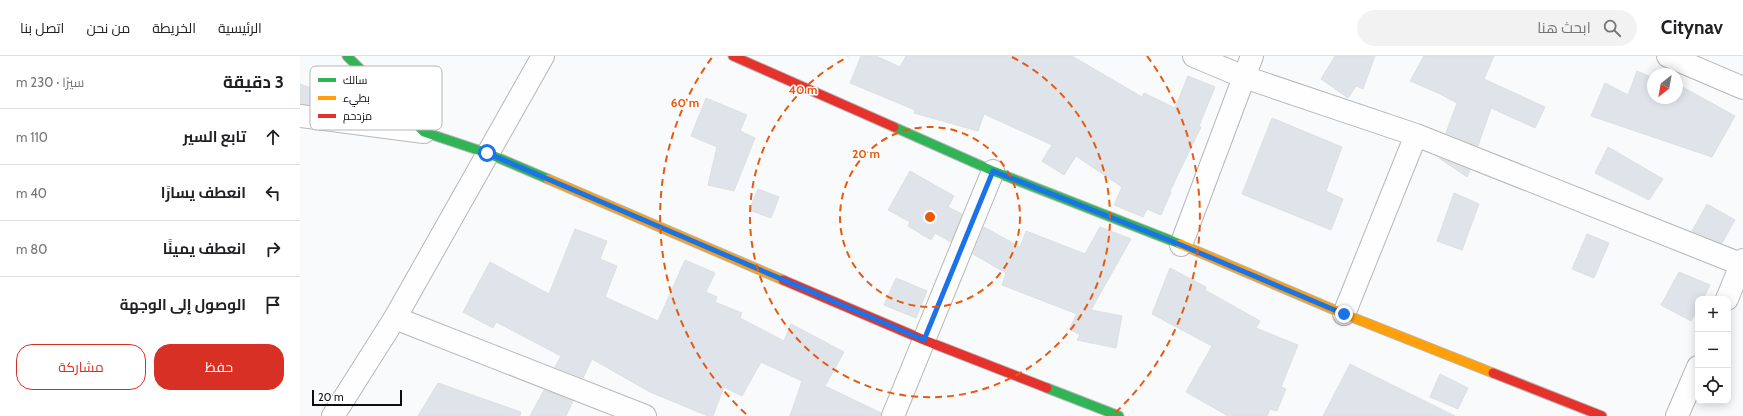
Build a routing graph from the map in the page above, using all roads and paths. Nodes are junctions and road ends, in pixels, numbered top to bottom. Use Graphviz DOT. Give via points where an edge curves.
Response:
graph roads {
  1 [pos="347,56"];
  2 [pos="543,56"];
  3 [pos="733,56"];
  4 [pos="1194,56"];
  5 [pos="1252,56"];
  6 [pos="1668,56"];
  7 [pos="357,66"];
  8 [pos="1244,77"];
  9 [pos="1743,88"];
  10 [pos="300,116"];
  11 [pos="310,117"];
  12 [pos="408,130"];
  13 [pos="424,132"];
  14 [pos="1416,135"];
  15 [pos="487,153"];
  16 [pos="993,171"];
  17 [pos="1181,245"];
  18 [pos="1743,263"];
  19 [pos="1728,296"];
  20 [pos="1344,314"];
  21 [pos="394,318"];
  22 [pos="924,340"];
  23 [pos="1698,368"];
  24 [pos="333,416"];
  25 [pos="645,416"];
  26 [pos="893,416"];
  27 [pos="1119,416"];
  28 [pos="1602,416"];
  29 [pos="1677,416"];
  1 -- 7 [label="street"];
  2 -- 15 [label="street"];
  3 -- 16 [label="street"];
  4 -- 8 [label="street"];
  5 -- 8 [label="street"];
  6 -- 9 [label="street"];
  8 -- 14 [label="street"];
  8 -- 17 [label="street"];
  10 -- 11 [label="street"];
  12 -- 13 [label="street"];
  13 -- 15 [label="street"];
  14 -- 18 [label="street"];
  14 -- 20 [label="street"];
  15 -- 21 [label="street"];
  15 -- 22 [label="street"];
  16 -- 17 [label="street"];
  16 -- 22 [label="street"];
  17 -- 20 [label="street"];
  18 -- 19 [label="street"];
  20 -- 28 [label="street"];
  21 -- 24 [label="street"];
  21 -- 25 [label="street"];
  22 -- 26 [label="street"];
  22 -- 27 [label="street"];
  23 -- 29 [label="street"];
}
